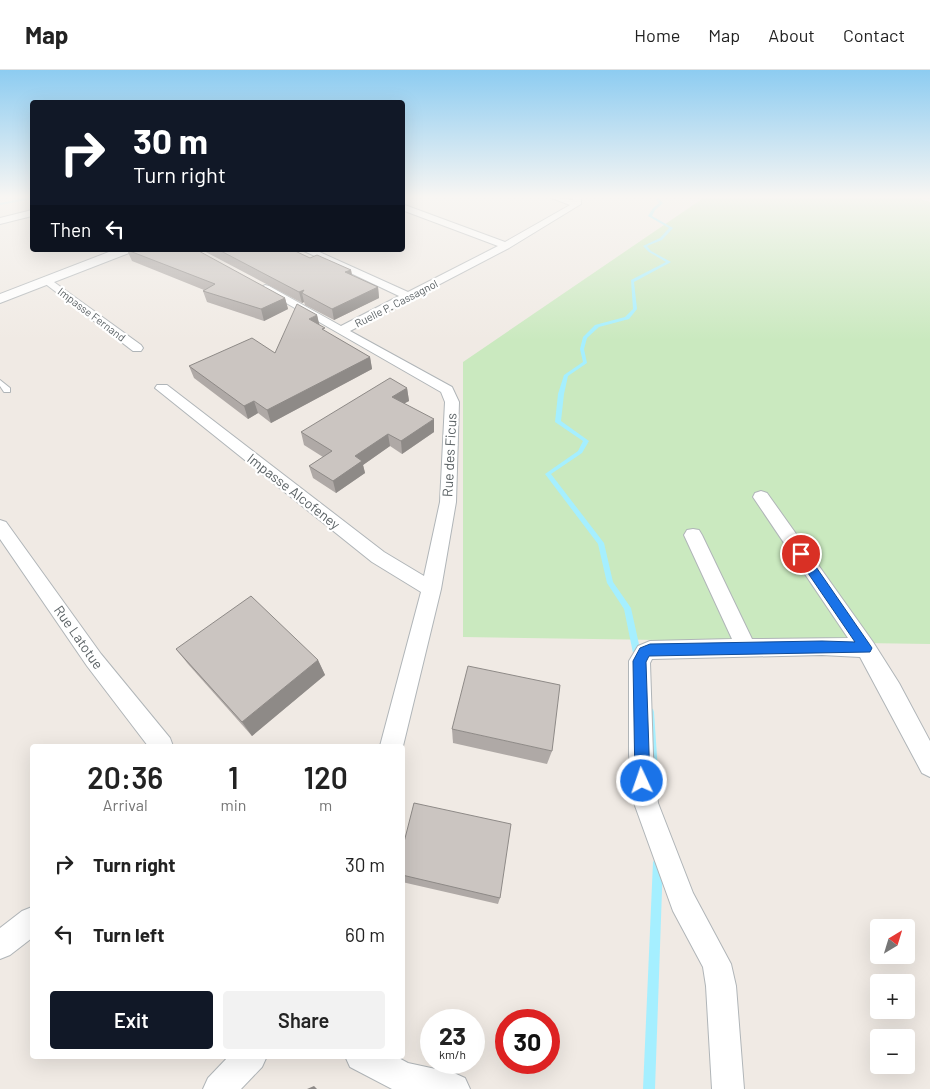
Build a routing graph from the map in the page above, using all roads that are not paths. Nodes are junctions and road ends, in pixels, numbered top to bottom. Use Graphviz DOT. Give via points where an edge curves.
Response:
graph roads {
  1 [pos="502,245"];
  2 [pos="506,246"];
  3 [pos="120,252"];
  4 [pos="311,252"];
  5 [pos="47,280"];
  6 [pos="250,281"];
  7 [pos="408,296"];
  8 [pos="0,299"];
  9 [pos="340,331"];
  10 [pos="137,348"];
  11 [pos="0,382"];
  12 [pos="162,388"];
  13 [pos="7,390"];
  14 [pos="761,497"];
  15 [pos="0,526"];
  16 [pos="693,535"];
  17 [pos="431,588"];
  18 [pos="746,648"];
  19 [pos="866,648"];
  20 [pos="160,744"];
  21 [pos="392,744"];
  22 [pos="930,765"];
  23 [pos="30,922"];
  24 [pos="0,945"];
  25 [pos="248,1059"];
  26 [pos="367,1059"];
  27 [pos="218,1089"];
  28 [pos="454,1089"];
  29 [pos="728,1089"];
  1 -- 2 [label="street"];
  2 -- 7 [label="street, Ruelle P. Cassagnol"];
  3 -- 5 [label="street"];
  4 -- 7 [label="street"];
  5 -- 8 [label="street"];
  5 -- 10 [label="street, Impasse Fernand"];
  6 -- 9 [label="street, Rue des Ficus"];
  7 -- 9 [label="street, Ruelle P. Cassagnol"];
  9 -- 17 [label="street, Rue des Ficus" via="447,390 452,402 448,502"];
  11 -- 13 [label="lane"];
  12 -- 17 [label="street, Impasse Alcofeney" via="378,557"];
  14 -- 19 [label="street"];
  15 -- 20 [label="street, Rue Latotue" via="94,660"];
  16 -- 18 [label="street"];
  17 -- 21 [label="street, Rue des Ficus"];
  18 -- 19 [label="street"];
  18 -- 29 [label="street" via="650,650 640,661 641,755 646,803 682,901 717,964"];
  19 -- 22 [label="street"];
  23 -- 24 [label="street"];
  25 -- 27 [label="street"];
  26 -- 28 [label="street" via="404,1078"];
}
